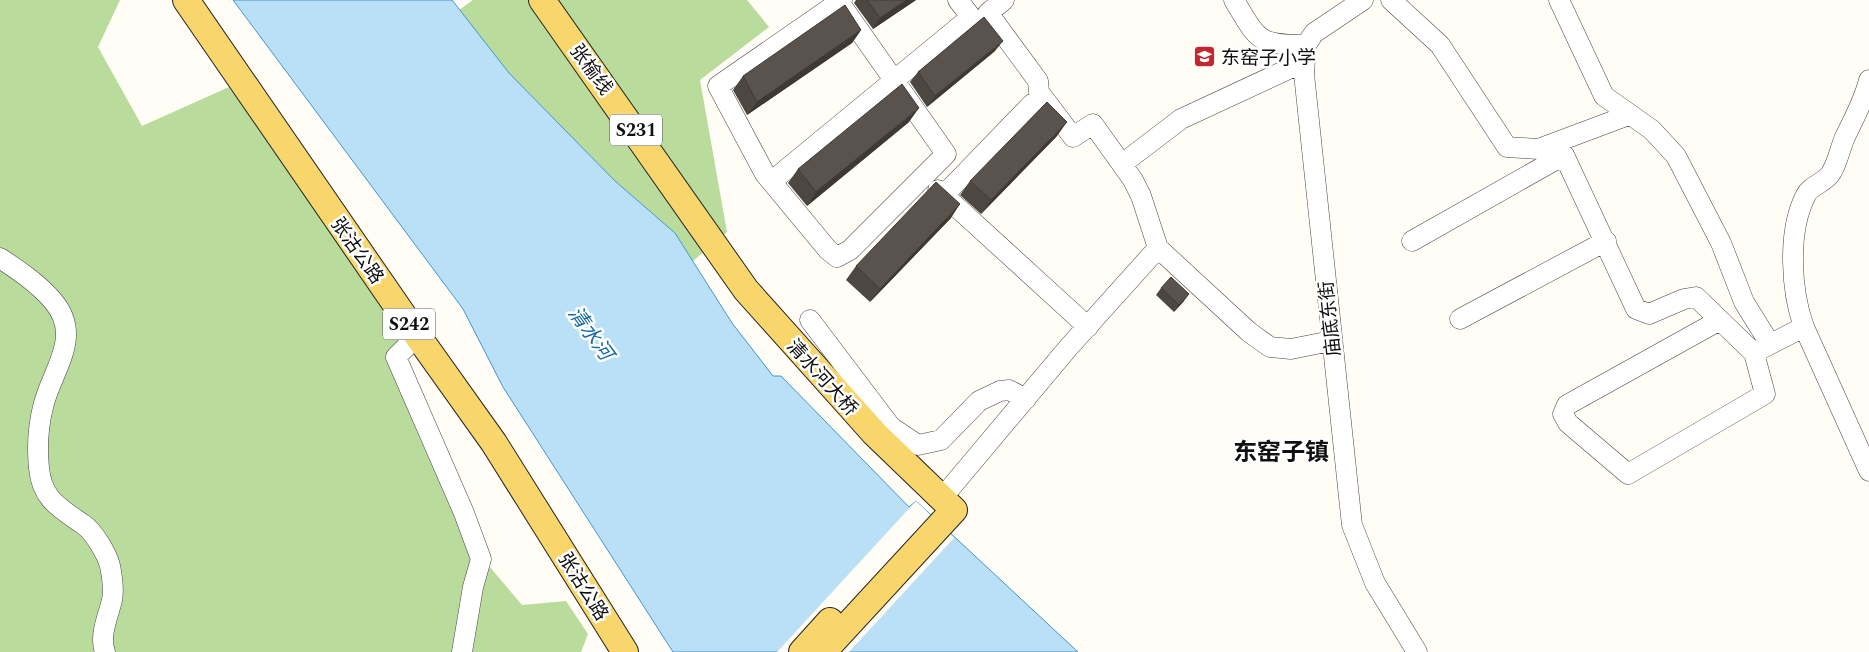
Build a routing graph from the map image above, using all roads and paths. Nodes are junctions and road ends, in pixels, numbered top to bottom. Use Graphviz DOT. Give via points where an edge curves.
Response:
graph roads {
  1 [pos="186,0"];
  2 [pos="542,0"];
  3 [pos="958,0"];
  4 [pos="1004,0"];
  5 [pos="1234,0"];
  6 [pos="1364,0"];
  7 [pos="1391,0"];
  8 [pos="1559,0"];
  9 [pos="841,1"];
  10 [pos="1305,55"];
  11 [pos="1869,80"];
  12 [pos="895,81"];
  13 [pos="1032,104"];
  14 [pos="1629,115"];
  15 [pos="1122,164"];
  16 [pos="923,177"];
  17 [pos="772,181"];
  18 [pos="944,196"];
  19 [pos="1412,241"];
  20 [pos="1606,241"];
  21 [pos="1158,248"];
  22 [pos="0,258"];
  23 [pos="727,262"];
  24 [pos="1460,319"];
  25 [pos="810,320"];
  26 [pos="1720,320"];
  27 [pos="1088,327"];
  28 [pos="1804,327"];
  29 [pos="418,335"];
  30 [pos="1331,342"];
  31 [pos="1762,349"];
  32 [pos="1026,399"];
  33 [pos="1869,471"];
  34 [pos="938,506"];
  35 [pos="105,652"];
  36 [pos="462,652"];
  37 [pos="625,652"];
  38 [pos="802,652"];
  39 [pos="823,652"];
  40 [pos="1417,652"];
  1 -- 29 [label="main road, 张沽公路 / S242"];
  2 -- 23 [label="main road, 张榆线 / S231"];
  3 -- 12 [label="street" via="971,17"];
  4 -- 15 [label="street" via="988,13 1038,81 1038,92 1073,137 1093,124"];
  5 -- 10 [label="street" via="1254,35"];
  6 -- 10 [label="street" via="1314,33"];
  7 -- 14 [label="street" via="1440,45 1507,148 1538,149"];
  8 -- 14 [label="street" via="1604,96"];
  9 -- 12 [label="street"];
  9 -- 17 [label="street" via="718,86 765,174"];
  10 -- 15 [label="street" via="1295,66 1181,119"];
  10 -- 30 [label="street, 庙底东街"];
  11 -- 28 [label="street" via="1831,174 1806,194 1796,229 1794,274 1798,312"];
  12 -- 16 [label="street" via="946,154"];
  12 -- 17 [label="street"];
  13 -- 18 [label="street"];
  14 -- 31 [label="street" via="1652,130 1676,156 1721,243"];
  15 -- 21 [label="street" via="1141,196"];
  16 -- 17 [label="street" via="850,250 838,257 828,250"];
  16 -- 18 [label="street"];
  18 -- 27 [label="street"];
  19 -- 20 [label="street" via="1564,155"];
  20 -- 24 [label="street"];
  20 -- 26 [label="street" via="1636,309 1649,314 1696,297"];
  21 -- 27 [label="street"];
  21 -- 30 [label="street" via="1249,332 1270,347 1291,349"];
  22 -- 35 [label="street" via="54,302 65,324 66,347 43,406 38,436 39,469 46,492 55,506 86,526 110,566 112,598 104,628"];
  23 -- 34 [label="main road, 清水河大桥 / S231" via="746,290"];
  25 -- 32 [label="street" via="891,427 918,445 941,440 979,401 1000,391 1010,390"];
  26 -- 31 [label="street"];
  26 -- 31 [label="street" via="1567,405 1563,414 1568,423 1628,474 1766,394"];
  27 -- 32 [label="street"];
  28 -- 31 [label="street"];
  28 -- 33 [label="street"];
  29 -- 36 [label="street" via="396,357 481,559"];
  29 -- 37 [label="main road, 张沽公路 / S242" via="494,443"];
  30 -- 40 [label="street, 庙底东街" via="1352,525 1375,583"];
  32 -- 34 [label="street" via="967,471 960,502"];
  34 -- 38 [label="main road"];
  34 -- 39 [label="main road"];
}
